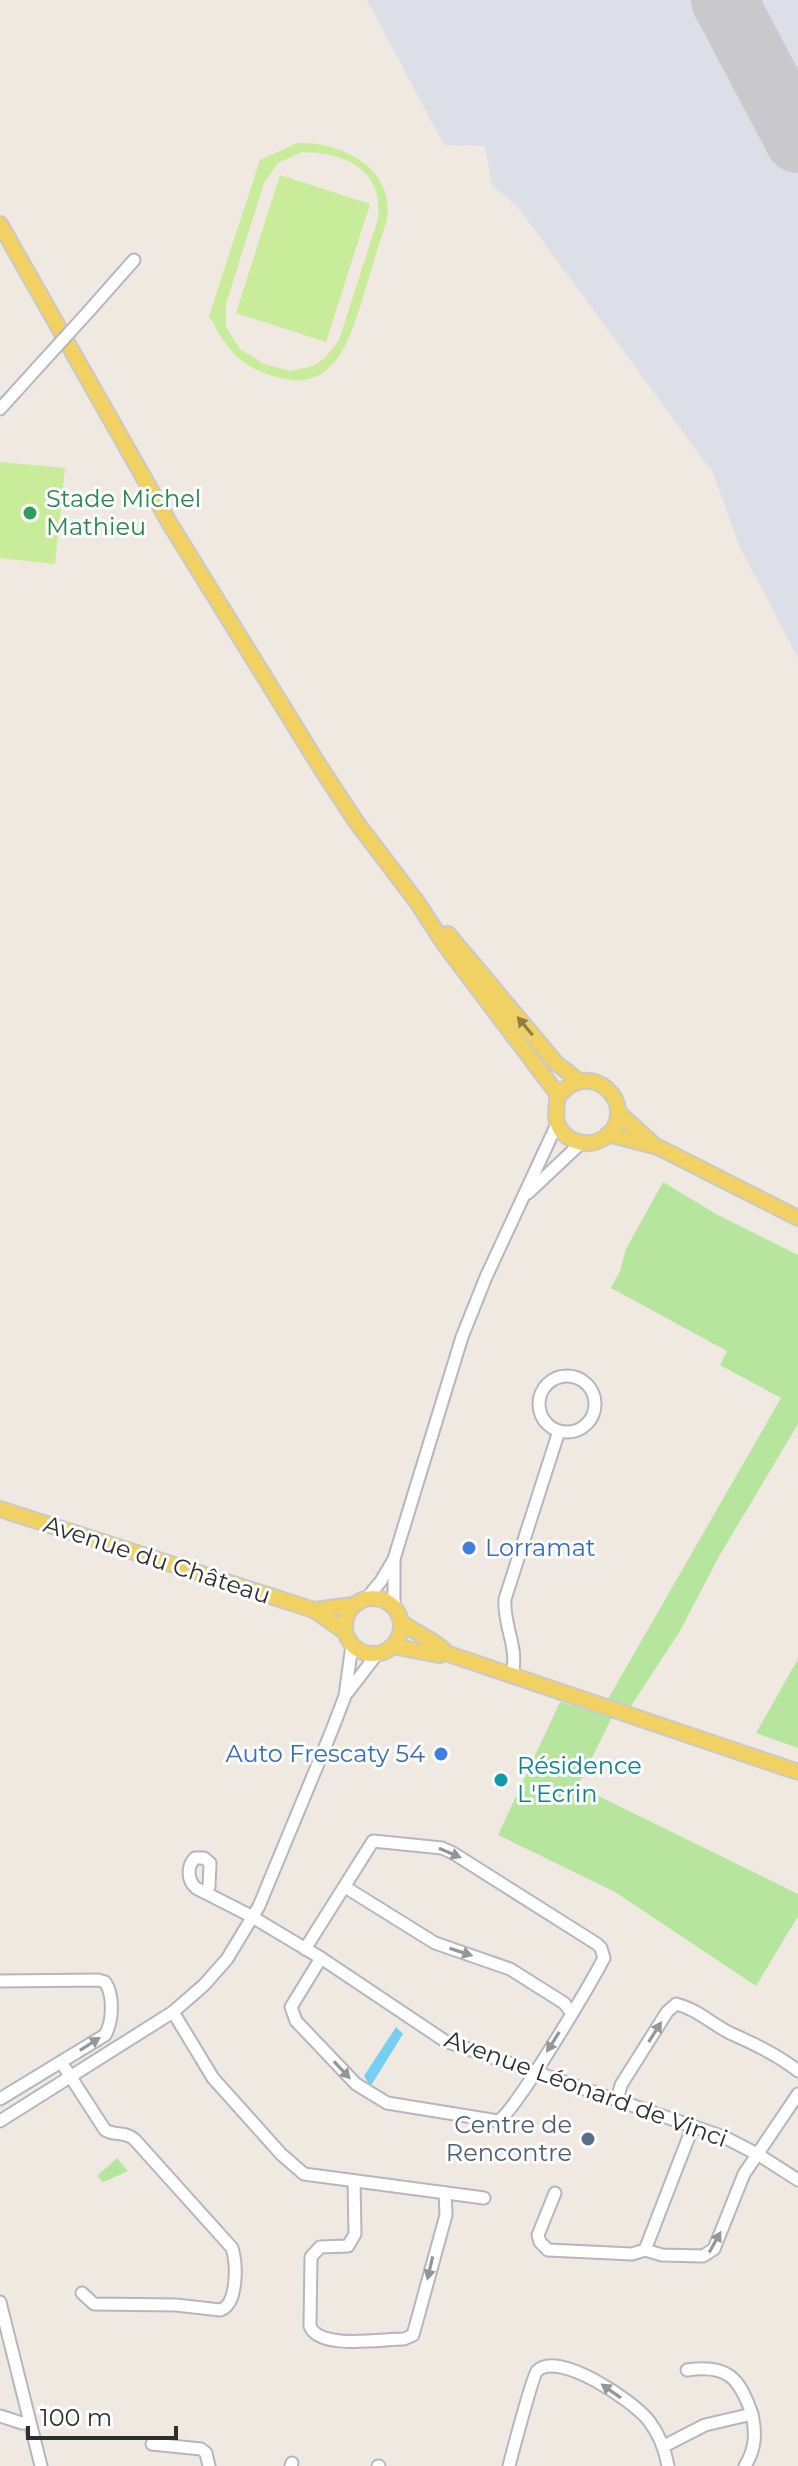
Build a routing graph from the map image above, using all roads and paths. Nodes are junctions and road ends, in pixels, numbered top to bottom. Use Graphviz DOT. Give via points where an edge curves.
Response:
graph roads {
  1 [pos="0,224"];
  2 [pos="134,260"];
  3 [pos="0,409"];
  4 [pos="417,902"];
  5 [pos="579,1081"];
  6 [pos="558,1097"];
  7 [pos="618,1112"];
  8 [pos="557,1124"];
  9 [pos="608,1134"];
  10 [pos="581,1143"];
  11 [pos="658,1147"];
  12 [pos="525,1196"];
  13 [pos="798,1218"];
  14 [pos="559,1431"];
  15 [pos="0,1509"];
  16 [pos="394,1559"];
  17 [pos="360,1602"];
  18 [pos="394,1607"];
  19 [pos="314,1610"];
  20 [pos="401,1622"];
  21 [pos="348,1638"];
  22 [pos="392,1646"];
  23 [pos="446,1653"];
  24 [pos="377,1654"];
  25 [pos="512,1675"];
  26 [pos="345,1696"];
  27 [pos="798,1772"];
  28 [pos="345,1887"];
  29 [pos="206,1892"];
  30 [pos="254,1918"];
  31 [pos="305,1949"];
  32 [pos="321,1958"];
  33 [pos="0,1981"];
  34 [pos="173,2012"];
  35 [pos="571,2012"];
  36 [pos="61,2062"];
  37 [pos="798,2071"];
  38 [pos="536,2073"];
  39 [pos="71,2077"];
  40 [pos="798,2094"];
  41 [pos="0,2099"];
  42 [pos="617,2100"];
  43 [pos="0,2121"];
  44 [pos="693,2126"];
  45 [pos="759,2155"];
  46 [pos="798,2180"];
  47 [pos="354,2181"];
  48 [pos="445,2193"];
  49 [pos="555,2193"];
  50 [pos="484,2198"];
  51 [pos="645,2250"];
  52 [pos="82,2293"];
  53 [pos="0,2302"];
  54 [pos="7,2358"];
  55 [pos="687,2370"];
  56 [pos="752,2414"];
  57 [pos="0,2416"];
  58 [pos="29,2422"];
  59 [pos="152,2444"];
  60 [pos="664,2446"];
  61 [pos="41,2466"];
  62 [pos="209,2466"];
  63 [pos="509,2466"];
  64 [pos="668,2466"];
  65 [pos="745,2466"];
  1 -- 4 [label="main road" via="235,631 348,809"];
  2 -- 3 [label="street, bridge"];
  5 -- 4 [label="main road, one-way" via="556,1063"];
  4 -- 6 [label="main road"];
  5 -- 6 [label="main road"];
  5 -- 7 [label="main road" via="602,1084"];
  6 -- 8 [label="main road"];
  7 -- 9 [label="main road"];
  7 -- 11 [label="main road"];
  8 -- 10 [label="main road"];
  8 -- 12 [label="street"];
  9 -- 10 [label="main road"];
  9 -- 11 [label="main road"];
  10 -- 12 [label="street"];
  11 -- 13 [label="main road"];
  12 -- 16 [label="street" via="462,1337"];
  14 -- 14 [label="street" via="542,1416 539,1401 551,1382 572,1376 591,1389 595,1411 581,1429"];
  14 -- 25 [label="street" via="505,1599 515,1652"];
  15 -- 19 [label="main road, Avenue du Château"];
  16 -- 17 [label="street"];
  16 -- 18 [label="street"];
  17 -- 18 [label="main road" via="379,1598"];
  17 -- 19 [label="main road, Avenue du Château"];
  17 -- 21 [label="main road" via="345,1622"];
  18 -- 20 [label="main road"];
  19 -- 21 [label="main road, Avenue du Château"];
  20 -- 22 [label="main road"];
  20 -- 23 [label="main road"];
  21 -- 24 [label="main road" via="359,1650"];
  21 -- 26 [label="street"];
  22 -- 23 [label="main road"];
  22 -- 24 [label="main road"];
  23 -- 25 [label="main road"];
  24 -- 26 [label="street"];
  25 -- 27 [label="main road"];
  26 -- 30 [label="street"];
  28 -- 31 [label="street"];
  28 -- 35 [label="street, one-way" via="444,1947 510,1969"];
  28 -- 35 [label="street, one-way" via="373,1841 453,1853 601,1948 604,1958"];
  29 -- 30 [label="street, Avenue Léonard de Vinci"];
  30 -- 31 [label="street, Avenue Léonard de Vinci"];
  30 -- 34 [label="street" via="221,1966"];
  31 -- 32 [label="street, Avenue Léonard de Vinci"];
  32 -- 38 [label="street, Avenue Léonard de Vinci" via="445,2041"];
  32 -- 38 [label="street, one-way" via="291,2012 356,2084 387,2103 498,2121"];
  36 -- 33 [label="street, one-way" via="107,2031 108,1985 98,1980"];
  34 -- 39 [label="street"];
  34 -- 47 [label="street" via="213,2078 297,2170"];
  35 -- 38 [label="street, one-way"];
  36 -- 39 [label="street"];
  36 -- 41 [label="street"];
  42 -- 37 [label="street, one-way" via="621,2085 676,2004"];
  38 -- 42 [label="street, Avenue Léonard de Vinci"];
  39 -- 43 [label="street"];
  39 -- 52 [label="street" via="105,2130 135,2140 232,2248 235,2258 232,2300 220,2310 94,2304"];
  40 -- 45 [label="street"];
  42 -- 44 [label="street, Avenue Léonard de Vinci"];
  44 -- 45 [label="street, Avenue Léonard de Vinci"];
  44 -- 51 [label="street"];
  45 -- 46 [label="street, Avenue Léonard de Vinci"];
  51 -- 45 [label="street, one-way" via="709,2254 744,2174"];
  47 -- 48 [label="street"];
  48 -- 47 [label="street, one-way" via="446,2215 413,2335 325,2340 310,2326 311,2257 320,2247 348,2246 355,2234"];
  48 -- 50 [label="street"];
  49 -- 51 [label="street" via="538,2235 548,2250"];
  53 -- 54 [label="street"];
  54 -- 58 [label="street"];
  55 -- 56 [label="street" via="706,2367 732,2377"];
  56 -- 60 [label="street" via="705,2425"];
  56 -- 65 [label="street" via="754,2448"];
  57 -- 58 [label="street"];
  58 -- 61 [label="street"];
  59 -- 62 [label="street" via="201,2449"];
  60 -- 63 [label="street, one-way" via="638,2409 596,2380 553,2364 531,2378"];
  60 -- 64 [label="street"];
}
